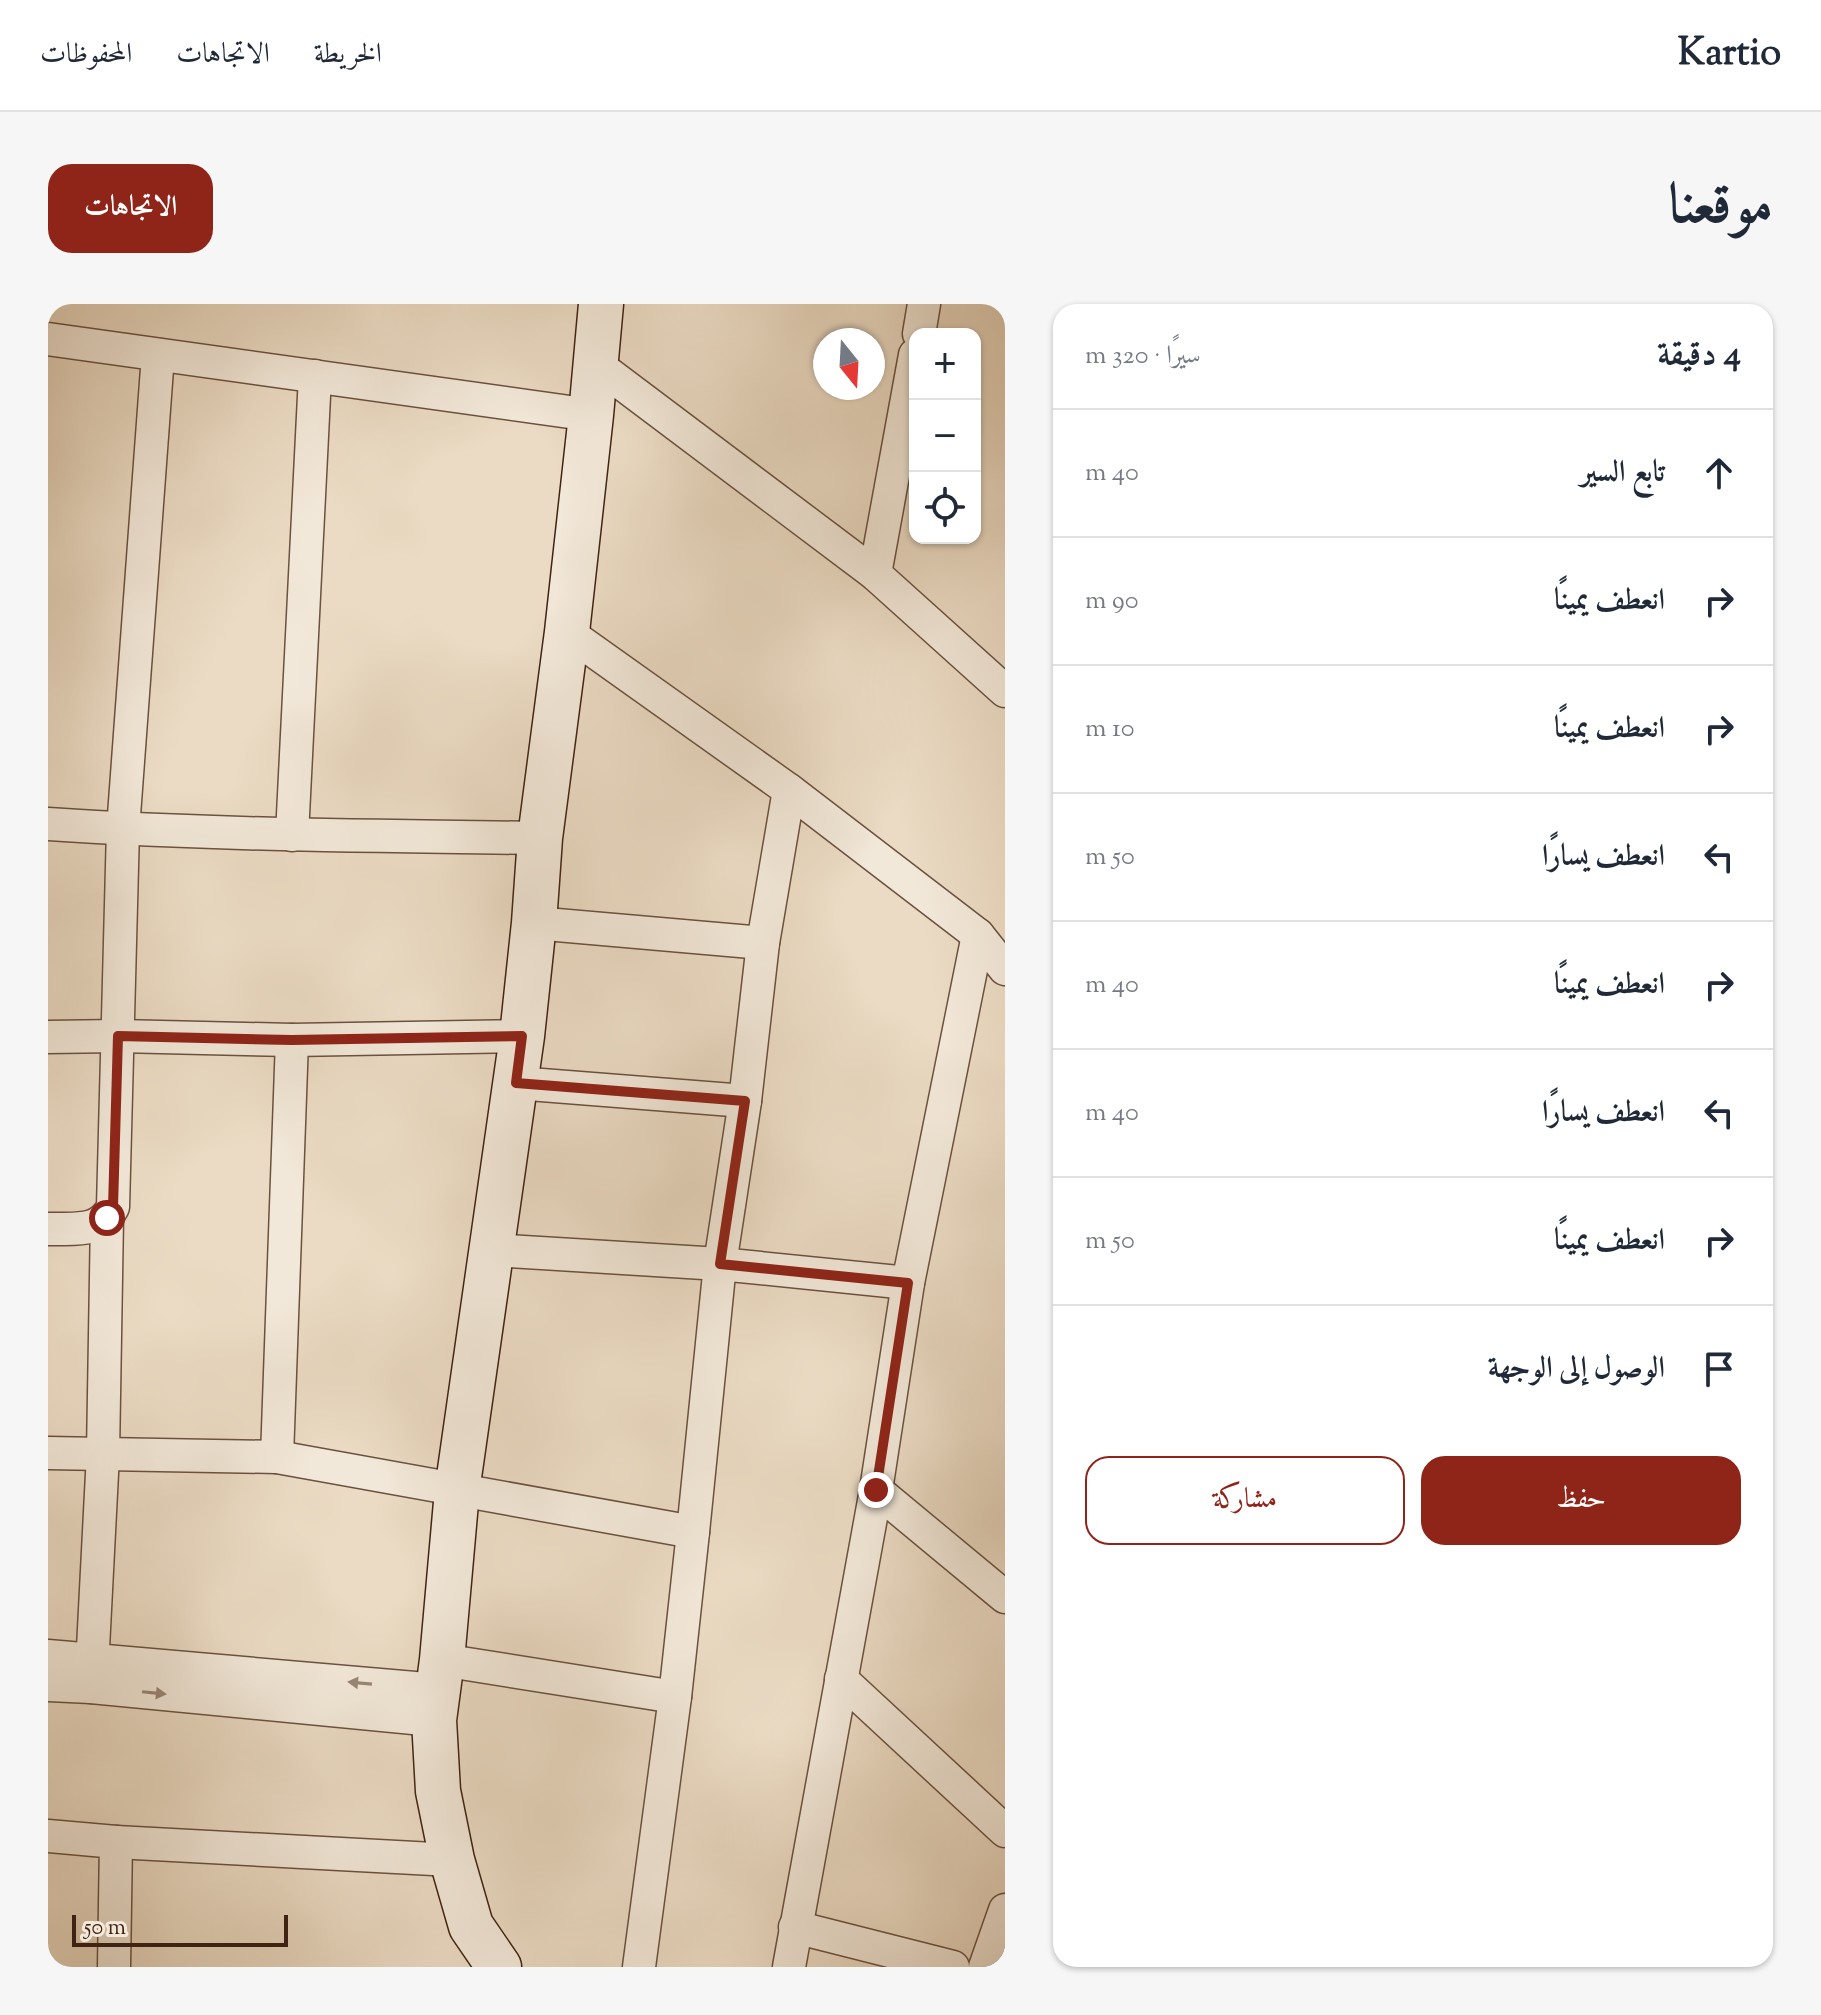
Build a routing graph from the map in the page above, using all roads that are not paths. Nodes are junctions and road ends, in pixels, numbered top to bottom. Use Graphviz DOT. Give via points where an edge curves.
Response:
graph roads {
  1 [pos="601,304"];
  2 [pos="48,339"];
  3 [pos="158,355"];
  4 [pos="596,364"];
  5 [pos="315,376"];
  6 [pos="909,388"];
  7 [pos="591,415"];
  8 [pos="875,574"];
  9 [pos="567,632"];
  10 [pos="1005,691"];
  11 [pos="789,790"];
  12 [pos="48,824"];
  13 [pos="123,829"];
  14 [pos="292,835"];
  15 [pos="540,838"];
  16 [pos="534,923"];
  17 [pos="978,935"];
  18 [pos="763,943"];
  19 [pos="1005,969"];
  20 [pos="118,1036"];
  21 [pos="522,1036"];
  22 [pos="48,1037"];
  23 [pos="292,1040"];
  24 [pos="516,1083"];
  25 [pos="745,1101"];
  26 [pos="107,1218"];
  27 [pos="48,1229"];
  28 [pos="493,1250"];
  29 [pos="720,1264"];
  30 [pos="908,1283"];
  31 [pos="48,1453"];
  32 [pos="103,1454"];
  33 [pos="277,1457"];
  34 [pos="876,1490"];
  35 [pos="457,1491"];
  36 [pos="693,1532"];
  37 [pos="1005,1597"];
  38 [pos="48,1656"];
  39 [pos="92,1673"];
  40 [pos="841,1679"];
  41 [pos="48,1685"];
  42 [pos="438,1690"];
  43 [pos="675,1697"];
  44 [pos="1005,1831"];
  45 [pos="48,1836"];
  46 [pos="116,1842"];
  47 [pos="452,1860"];
  48 [pos="1005,1910"];
  49 [pos="795,1927"];
  50 [pos="114,1967"];
  51 [pos="499,1967"];
  52 [pos="639,1967"];
  53 [pos="789,1967"];
  54 [pos="953,1967"];
  55 [pos="985,1967"];
  1 -- 4 [label="street"];
  2 -- 3 [label="street"];
  3 -- 5 [label="street"];
  3 -- 13 [label="street"];
  4 -- 7 [label="street"];
  4 -- 8 [label="street"];
  5 -- 7 [label="street"];
  5 -- 14 [label="street"];
  6 -- 8 [label="street"];
  7 -- 9 [label="street"];
  8 -- 10 [label="street"];
  9 -- 11 [label="street"];
  9 -- 15 [label="street"];
  11 -- 17 [label="street"];
  11 -- 18 [label="street"];
  12 -- 13 [label="street"];
  13 -- 14 [label="street"];
  13 -- 20 [label="street"];
  14 -- 15 [label="street"];
  15 -- 16 [label="street"];
  16 -- 18 [label="street"];
  16 -- 21 [label="street"];
  17 -- 19 [label="street"];
  17 -- 30 [label="street"];
  18 -- 25 [label="street"];
  20 -- 22 [label="street"];
  20 -- 23 [label="street"];
  20 -- 26 [label="street" via="113,1207"];
  21 -- 23 [label="street"];
  21 -- 24 [label="street"];
  23 -- 33 [label="street"];
  24 -- 25 [label="street"];
  24 -- 28 [label="street"];
  25 -- 29 [label="street"];
  26 -- 27 [label="street" via="98,1225"];
  26 -- 32 [label="street"];
  28 -- 29 [label="street"];
  28 -- 35 [label="street"];
  29 -- 30 [label="street"];
  29 -- 36 [label="street"];
  30 -- 34 [label="street"];
  31 -- 32 [label="street"];
  32 -- 33 [label="street"];
  32 -- 39 [label="street"];
  33 -- 35 [label="street"];
  34 -- 37 [label="street"];
  34 -- 40 [label="street"];
  35 -- 36 [label="street"];
  35 -- 42 [label="street"];
  36 -- 43 [label="street"];
  38 -- 39 [label="street"];
  39 -- 41 [label="street"];
  39 -- 42 [label="street"];
  40 -- 44 [label="street"];
  40 -- 49 [label="street"];
  42 -- 43 [label="street"];
  42 -- 47 [label="street" via="438,1791"];
  43 -- 52 [label="street"];
  45 -- 46 [label="street"];
  46 -- 47 [label="street"];
  46 -- 50 [label="street"];
  47 -- 51 [label="street" via="471,1926"];
  48 -- 55 [label="street"];
  49 -- 53 [label="street"];
  49 -- 54 [label="street"];
}
